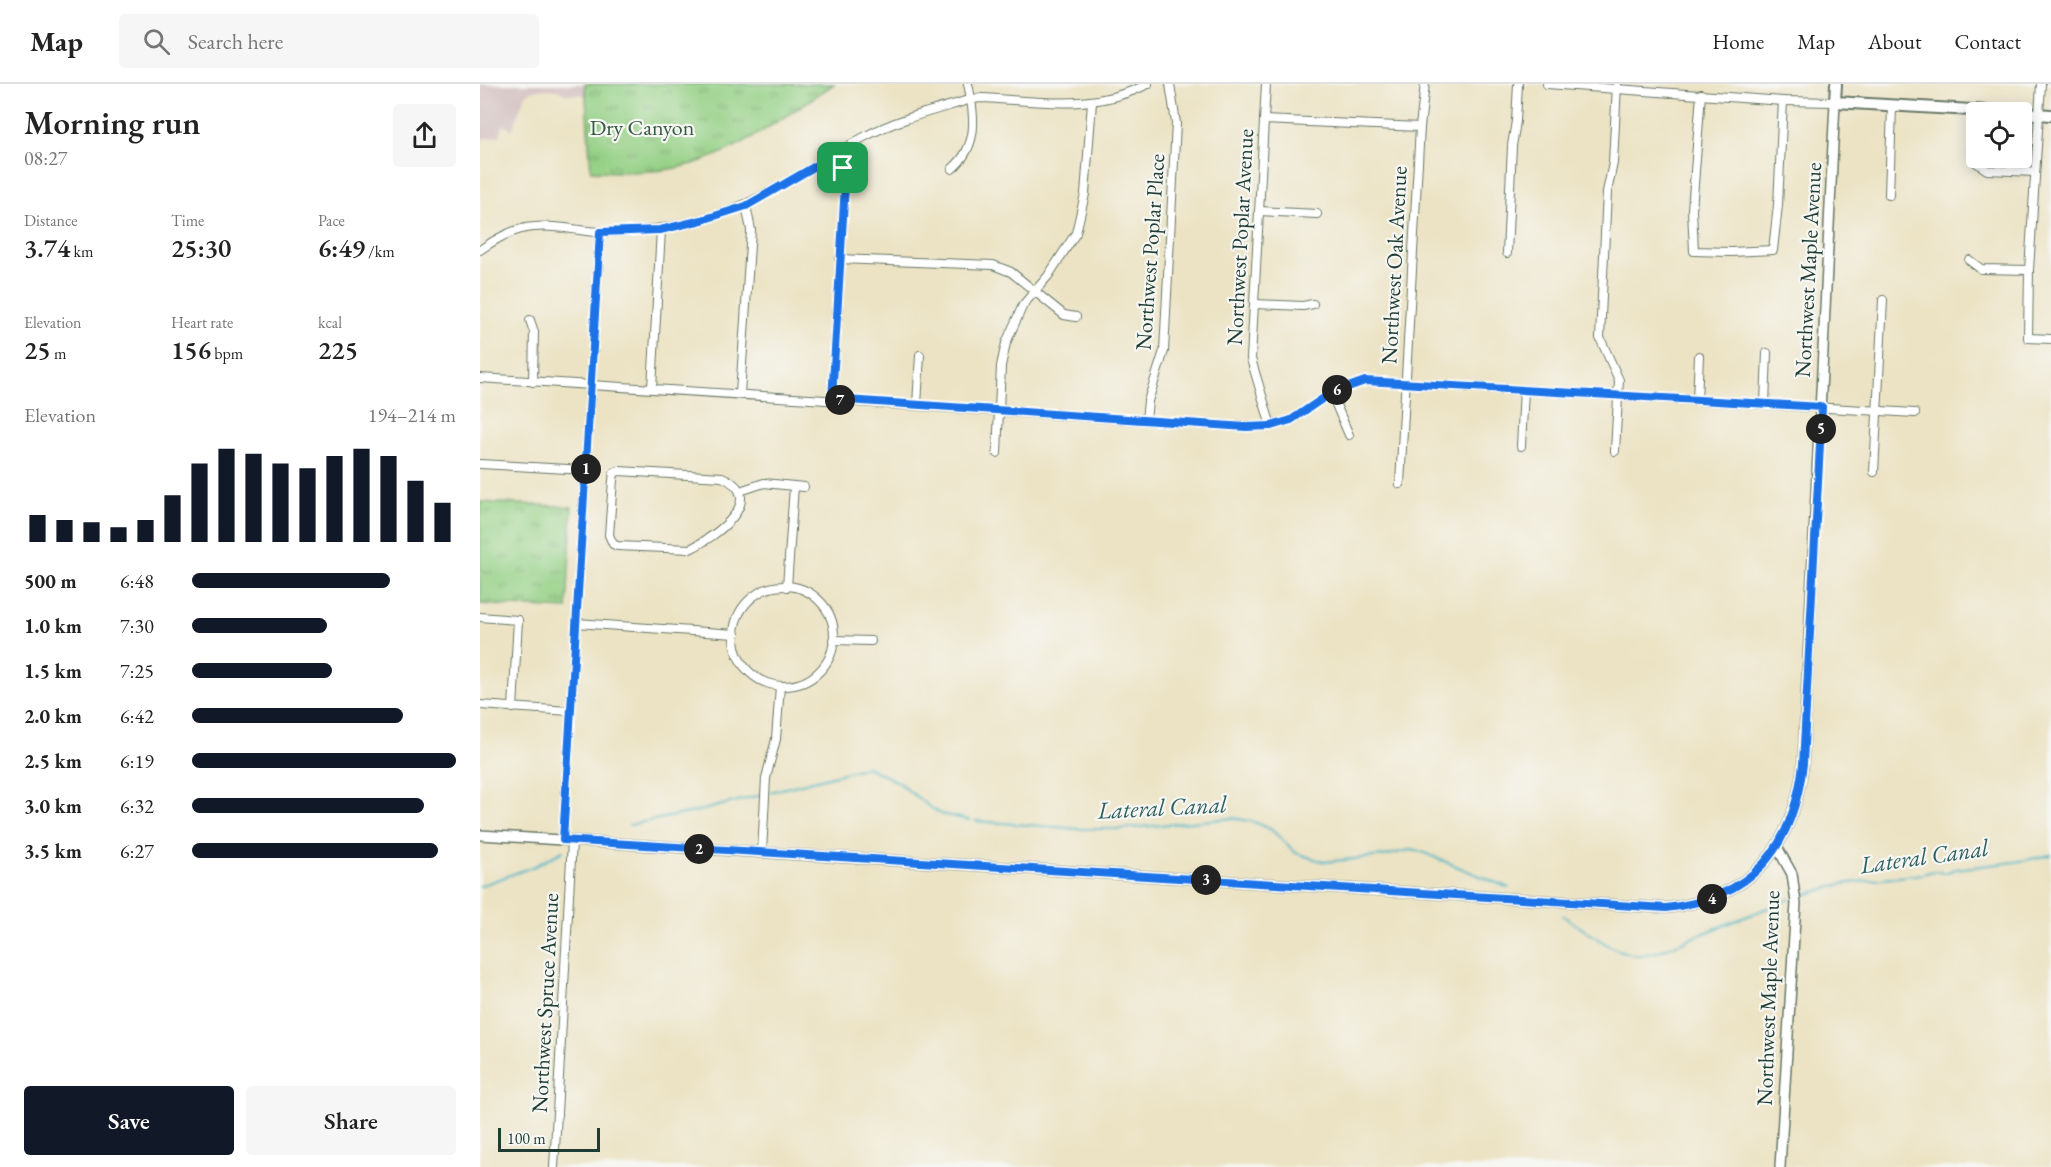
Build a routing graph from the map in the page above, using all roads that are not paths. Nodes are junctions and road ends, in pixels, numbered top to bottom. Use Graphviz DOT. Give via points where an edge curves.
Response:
graph roads {
  1 [pos="968,84"];
  2 [pos="1148,84"];
  3 [pos="1170,84"];
  4 [pos="1266,84"];
  5 [pos="1425,84"];
  6 [pos="1518,84"];
  7 [pos="1547,84"];
  8 [pos="1836,84"];
  9 [pos="2042,84"];
  10 [pos="1617,86"];
  11 [pos="1701,94"];
  12 [pos="972,99"];
  13 [pos="1783,101"];
  14 [pos="1092,102"];
  15 [pos="1835,102"];
  16 [pos="1892,107"];
  17 [pos="1966,110"];
  18 [pos="2032,114"];
  19 [pos="2038,114"];
  20 [pos="2051,115"];
  21 [pos="1264,120"];
  22 [pos="1420,127"];
  23 [pos="838,153"];
  24 [pos="1984,168"];
  25 [pos="952,169"];
  26 [pos="2036,172"];
  27 [pos="1889,195"];
  28 [pos="746,206"];
  29 [pos="1259,211"];
  30 [pos="1317,214"];
  31 [pos="660,230"];
  32 [pos="600,232"];
  33 [pos="480,250"];
  34 [pos="1507,254"];
  35 [pos="839,259"];
  36 [pos="1969,260"];
  37 [pos="2029,270"];
  38 [pos="1035,290"];
  39 [pos="1883,300"];
  40 [pos="1254,304"];
  41 [pos="1313,304"];
  42 [pos="1076,317"];
  43 [pos="531,320"];
  44 [pos="2051,339"];
  45 [pos="1767,353"];
  46 [pos="920,355"];
  47 [pos="1699,356"];
  48 [pos="480,378"];
  49 [pos="533,382"];
  50 [pos="1407,382"];
  51 [pos="591,384"];
  52 [pos="652,388"];
  53 [pos="1524,390"];
  54 [pos="740,393"];
  55 [pos="1331,393"];
  56 [pos="1618,396"];
  57 [pos="832,399"];
  58 [pos="1697,400"];
  59 [pos="1765,404"];
  60 [pos="917,405"];
  61 [pos="1822,407"];
  62 [pos="998,410"];
  63 [pos="1877,411"];
  64 [pos="1915,413"];
  65 [pos="1146,420"];
  66 [pos="1271,426"];
  67 [pos="1349,435"];
  68 [pos="1521,446"];
  69 [pos="1615,451"];
  70 [pos="997,453"];
  71 [pos="480,464"];
  72 [pos="585,470"];
  73 [pos="1874,472"];
  74 [pos="1400,484"];
  75 [pos="794,486"];
  76 [pos="804,487"];
  77 [pos="740,491"];
  78 [pos="787,587"];
  79 [pos="480,617"];
  80 [pos="576,623"];
  81 [pos="735,634"];
  82 [pos="833,640"];
  83 [pos="870,641"];
  84 [pos="780,686"];
  85 [pos="480,705"];
  86 [pos="513,708"];
  87 [pos="570,711"];
  88 [pos="480,835"];
  89 [pos="567,840"];
  90 [pos="1777,847"];
  91 [pos="762,852"];
  92 [pos="554,1167"];
  93 [pos="1780,1167"];
  1 -- 12 [label="street"];
  2 -- 14 [label="street" via="1112,99"];
  3 -- 65 [label="street, Northwest Poplar Place" via="1176,123 1164,351"];
  4 -- 21 [label="street, Northwest Poplar Avenue"];
  5 -- 22 [label="street, Northwest Oak Avenue"];
  6 -- 34 [label="street"];
  7 -- 10 [label="street"];
  8 -- 15 [label="main road, Northwest Maple Avenue"];
  9 -- 19 [label="street"];
  10 -- 11 [label="street"];
  10 -- 56 [label="street" via="1600,338 1619,380"];
  11 -- 13 [label="street"];
  11 -- 13 [label="street" via="1692,210 1694,251 1773,250"];
  12 -- 14 [label="street"];
  12 -- 23 [label="street" via="887,127"];
  12 -- 25 [label="street" via="974,135"];
  13 -- 15 [label="street"];
  14 -- 38 [label="street" via="1085,194 1076,233"];
  15 -- 16 [label="main road"];
  15 -- 61 [label="street, Northwest Maple Avenue"];
  16 -- 17 [label="main road"];
  16 -- 27 [label="street"];
  18 -- 19 [label="main road"];
  19 -- 20 [label="main road"];
  19 -- 26 [label="street"];
  21 -- 22 [label="street"];
  21 -- 29 [label="street, Northwest Poplar Avenue"];
  22 -- 50 [label="street, Northwest Oak Avenue"];
  23 -- 28 [label="street"];
  23 -- 35 [label="street" via="845,185"];
  24 -- 26 [label="street"];
  26 -- 37 [label="street"];
  28 -- 31 [label="street"];
  28 -- 54 [label="street" via="751,230"];
  29 -- 30 [label="street"];
  29 -- 40 [label="street, Northwest Poplar Avenue"];
  31 -- 32 [label="street"];
  31 -- 52 [label="street"];
  32 -- 33 [label="street" via="534,226 514,231"];
  32 -- 51 [label="street, Northwest Spruce Avenue"];
  35 -- 38 [label="street" via="993,265 1011,272"];
  35 -- 57 [label="street"];
  36 -- 37 [label="street" via="1981,269"];
  37 -- 44 [label="street" via="2028,338"];
  38 -- 42 [label="street" via="1064,315"];
  38 -- 62 [label="street" via="1023,305 1006,343"];
  39 -- 63 [label="street"];
  40 -- 41 [label="street"];
  40 -- 66 [label="street, Northwest Poplar Avenue" via="1251,359"];
  43 -- 49 [label="street"];
  45 -- 59 [label="street"];
  46 -- 60 [label="street"];
  47 -- 58 [label="street"];
  48 -- 49 [label="street"];
  49 -- 51 [label="street"];
  50 -- 53 [label="street"];
  50 -- 55 [label="street" via="1365,381"];
  50 -- 74 [label="street, Northwest Oak Avenue"];
  51 -- 52 [label="street"];
  51 -- 72 [label="street, Northwest Spruce Avenue"];
  52 -- 54 [label="street"];
  53 -- 56 [label="street"];
  53 -- 68 [label="street"];
  54 -- 57 [label="street"];
  55 -- 66 [label="street" via="1291,420"];
  55 -- 67 [label="street"];
  56 -- 58 [label="street"];
  56 -- 69 [label="street"];
  57 -- 60 [label="street"];
  58 -- 59 [label="street"];
  59 -- 61 [label="street"];
  60 -- 62 [label="street"];
  61 -- 63 [label="street"];
  61 -- 90 [label="street, Northwest Maple Avenue" via="1800,795"];
  62 -- 65 [label="street"];
  62 -- 70 [label="street"];
  63 -- 64 [label="street"];
  63 -- 73 [label="street"];
  65 -- 66 [label="street"];
  71 -- 72 [label="street"];
  72 -- 80 [label="street, Northwest Spruce Avenue"];
  75 -- 76 [label="street"];
  75 -- 77 [label="street" via="764,483"];
  75 -- 78 [label="street"];
  77 -- 77 [label="street" via="739,510 734,516 690,549 618,546 610,540 613,480 614,473 619,471 722,477"];
  78 -- 81 [label="street" via="761,592 748,602 739,614"];
  78 -- 82 [label="street" via="805,591 818,600 827,612"];
  79 -- 86 [label="street" via="518,620"];
  80 -- 81 [label="street"];
  80 -- 87 [label="street, Northwest Spruce Avenue"];
  81 -- 84 [label="street" via="741,662 752,675"];
  82 -- 83 [label="street"];
  82 -- 84 [label="street" via="827,662 816,675 801,684"];
  84 -- 91 [label="street" via="776,739 766,778"];
  85 -- 86 [label="street"];
  86 -- 87 [label="street"];
  87 -- 89 [label="street, Northwest Spruce Avenue"];
  88 -- 89 [label="street"];
  89 -- 91 [label="street"];
  89 -- 92 [label="street, Northwest Spruce Avenue"];
  90 -- 91 [label="street" via="1749,879 1730,891 1689,905 1666,908"];
  90 -- 93 [label="street, Northwest Maple Avenue" via="1792,874 1796,903"];
}
